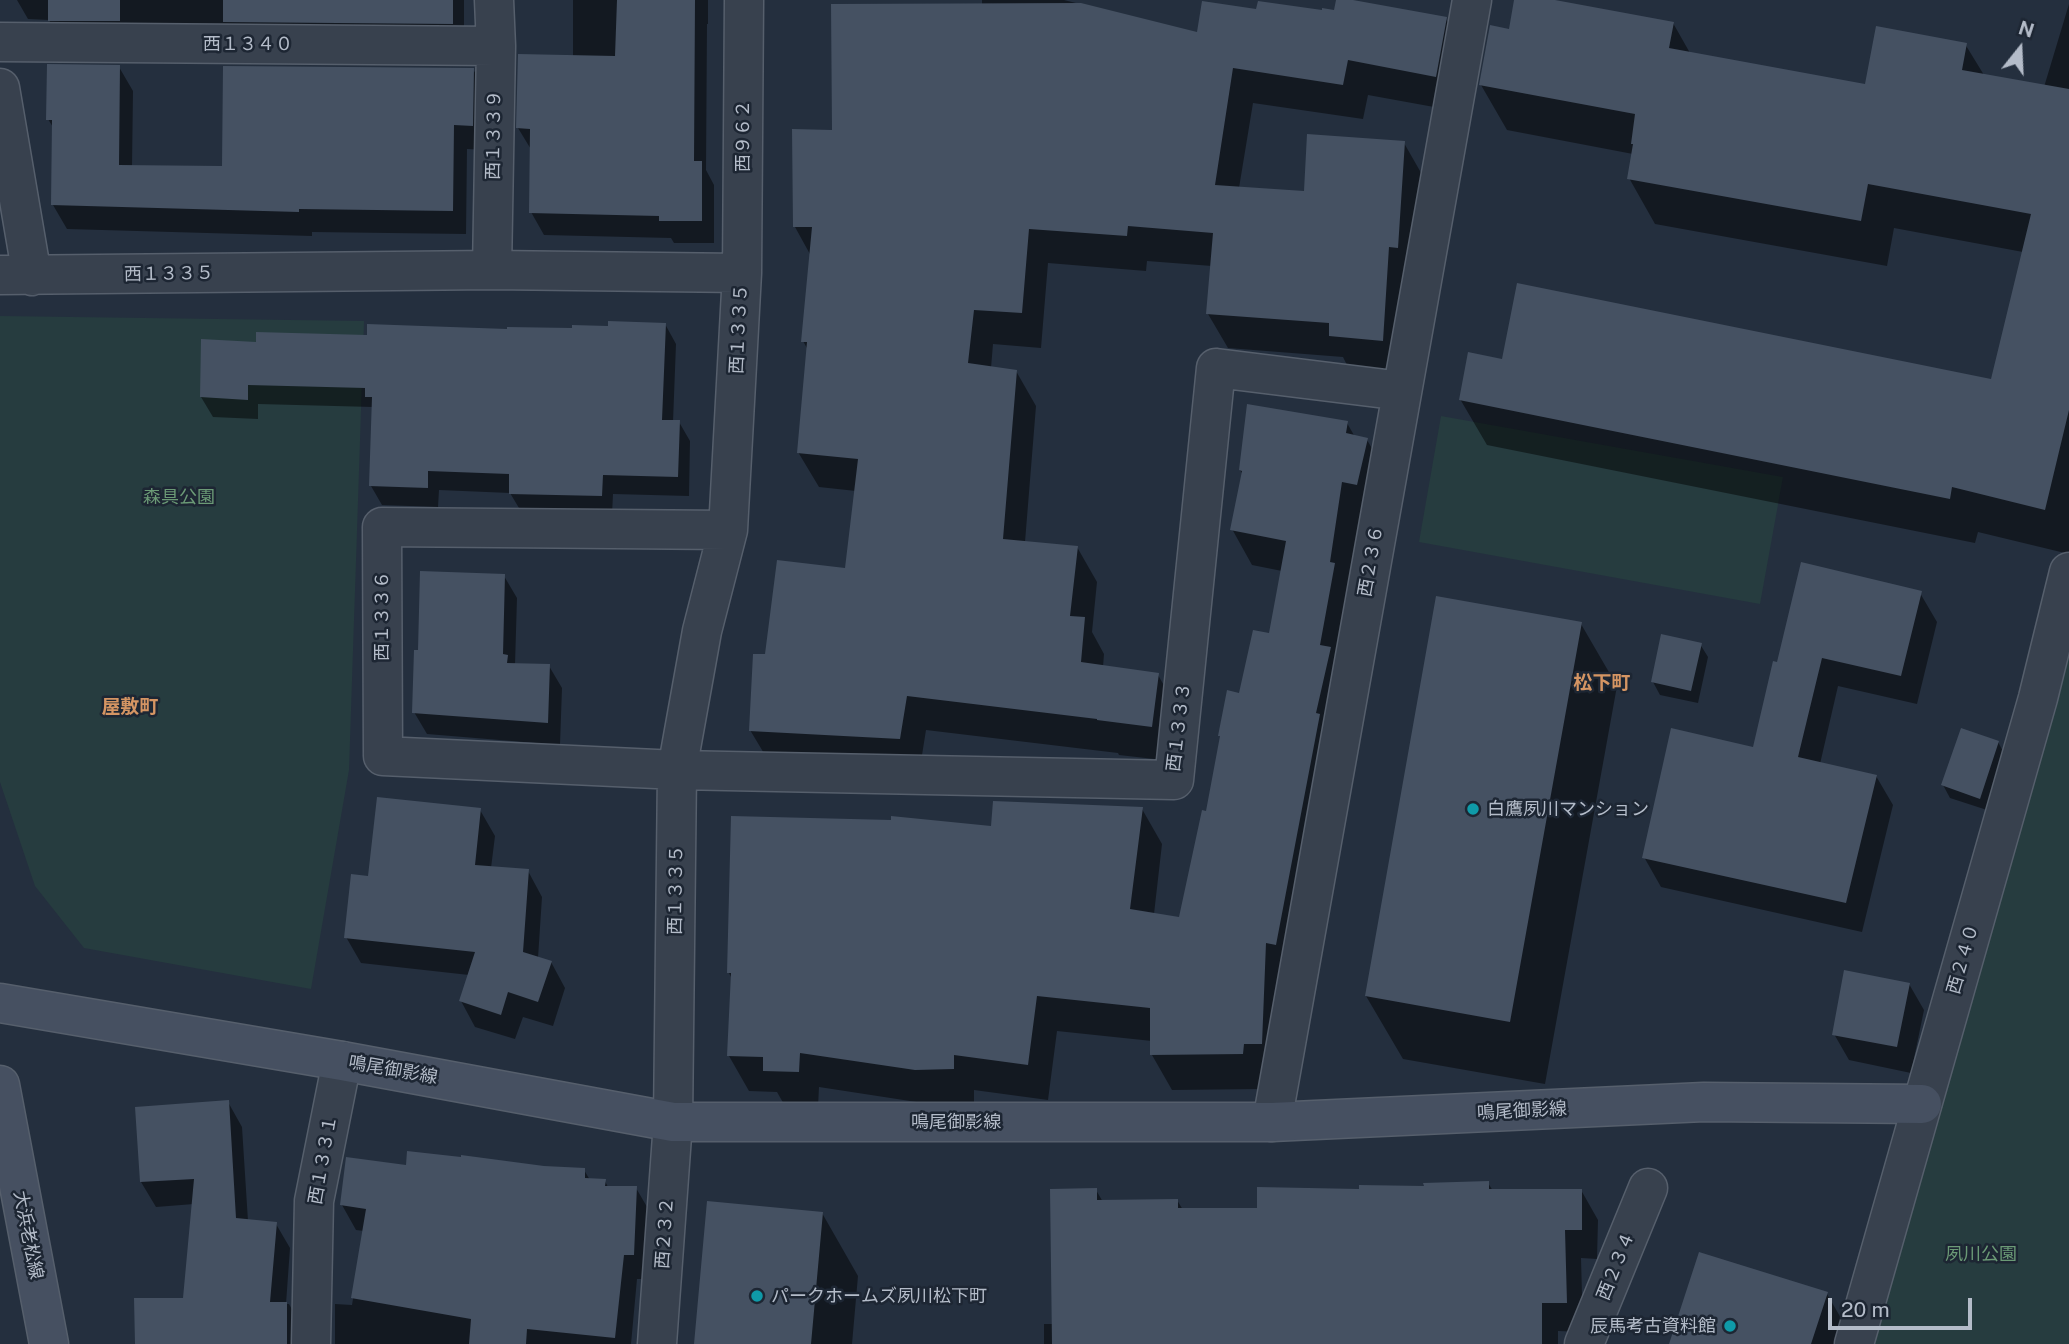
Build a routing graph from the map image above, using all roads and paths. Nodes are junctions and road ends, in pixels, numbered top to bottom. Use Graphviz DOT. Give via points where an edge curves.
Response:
graph roads {
  1 [pos="494,0"];
  2 [pos="744,0"];
  3 [pos="1472,0"];
  4 [pos="0,42"];
  5 [pos="496,46"];
  6 [pos="0,88"];
  7 [pos="492,270"];
  8 [pos="742,273"];
  9 [pos="16,275"];
  10 [pos="1402,391"];
  11 [pos="728,530"];
  12 [pos="2069,572"];
  13 [pos="677,770"];
  14 [pos="0,1003"];
  15 [pos="342,1061"];
  16 [pos="0,1085"];
  17 [pos="1922,1104"];
  18 [pos="673,1122"];
  19 [pos="1272,1122"];
  20 [pos="1648,1188"];
  21 [pos="49,1344"];
  22 [pos="312,1344"];
  23 [pos="657,1344"];
  24 [pos="1584,1344"];
  25 [pos="1854,1344"];
  1 -- 5 [label="street, 西１３３９"];
  2 -- 8 [label="street, 西９６２"];
  3 -- 10 [label="street, 西２３６"];
  4 -- 5 [label="street, 西１３４０"];
  5 -- 7 [label="street, 西１３３９"];
  6 -- 9 [label="street"];
  7 -- 8 [label="street, 西１３３５"];
  7 -- 9 [label="street, 西１３３５"];
  8 -- 11 [label="street, 西１３３５"];
  10 -- 13 [label="street, 西１３３３" via="1216,368 1174,780"];
  10 -- 19 [label="street, 西２３６"];
  11 -- 13 [label="street, 西１３３５" via="702,631"];
  11 -- 13 [label="street, 西１３３６" via="382,527 383,755"];
  12 -- 17 [label="street, 西２４０" via="2038,698"];
  13 -- 18 [label="street, 西１３３５"];
  14 -- 15 [label="street, 鳴尾御影線"];
  15 -- 18 [label="street, 鳴尾御影線"];
  15 -- 22 [label="street, 西１３３１" via="314,1201"];
  16 -- 21 [label="street, 大浜老松線"];
  17 -- 19 [label="street, 鳴尾御影線" via="1704,1102"];
  17 -- 25 [label="street, 西２４０"];
  18 -- 19 [label="street, 鳴尾御影線"];
  18 -- 23 [label="street, 西２３２"];
  20 -- 24 [label="street, 西２３４"];
}
